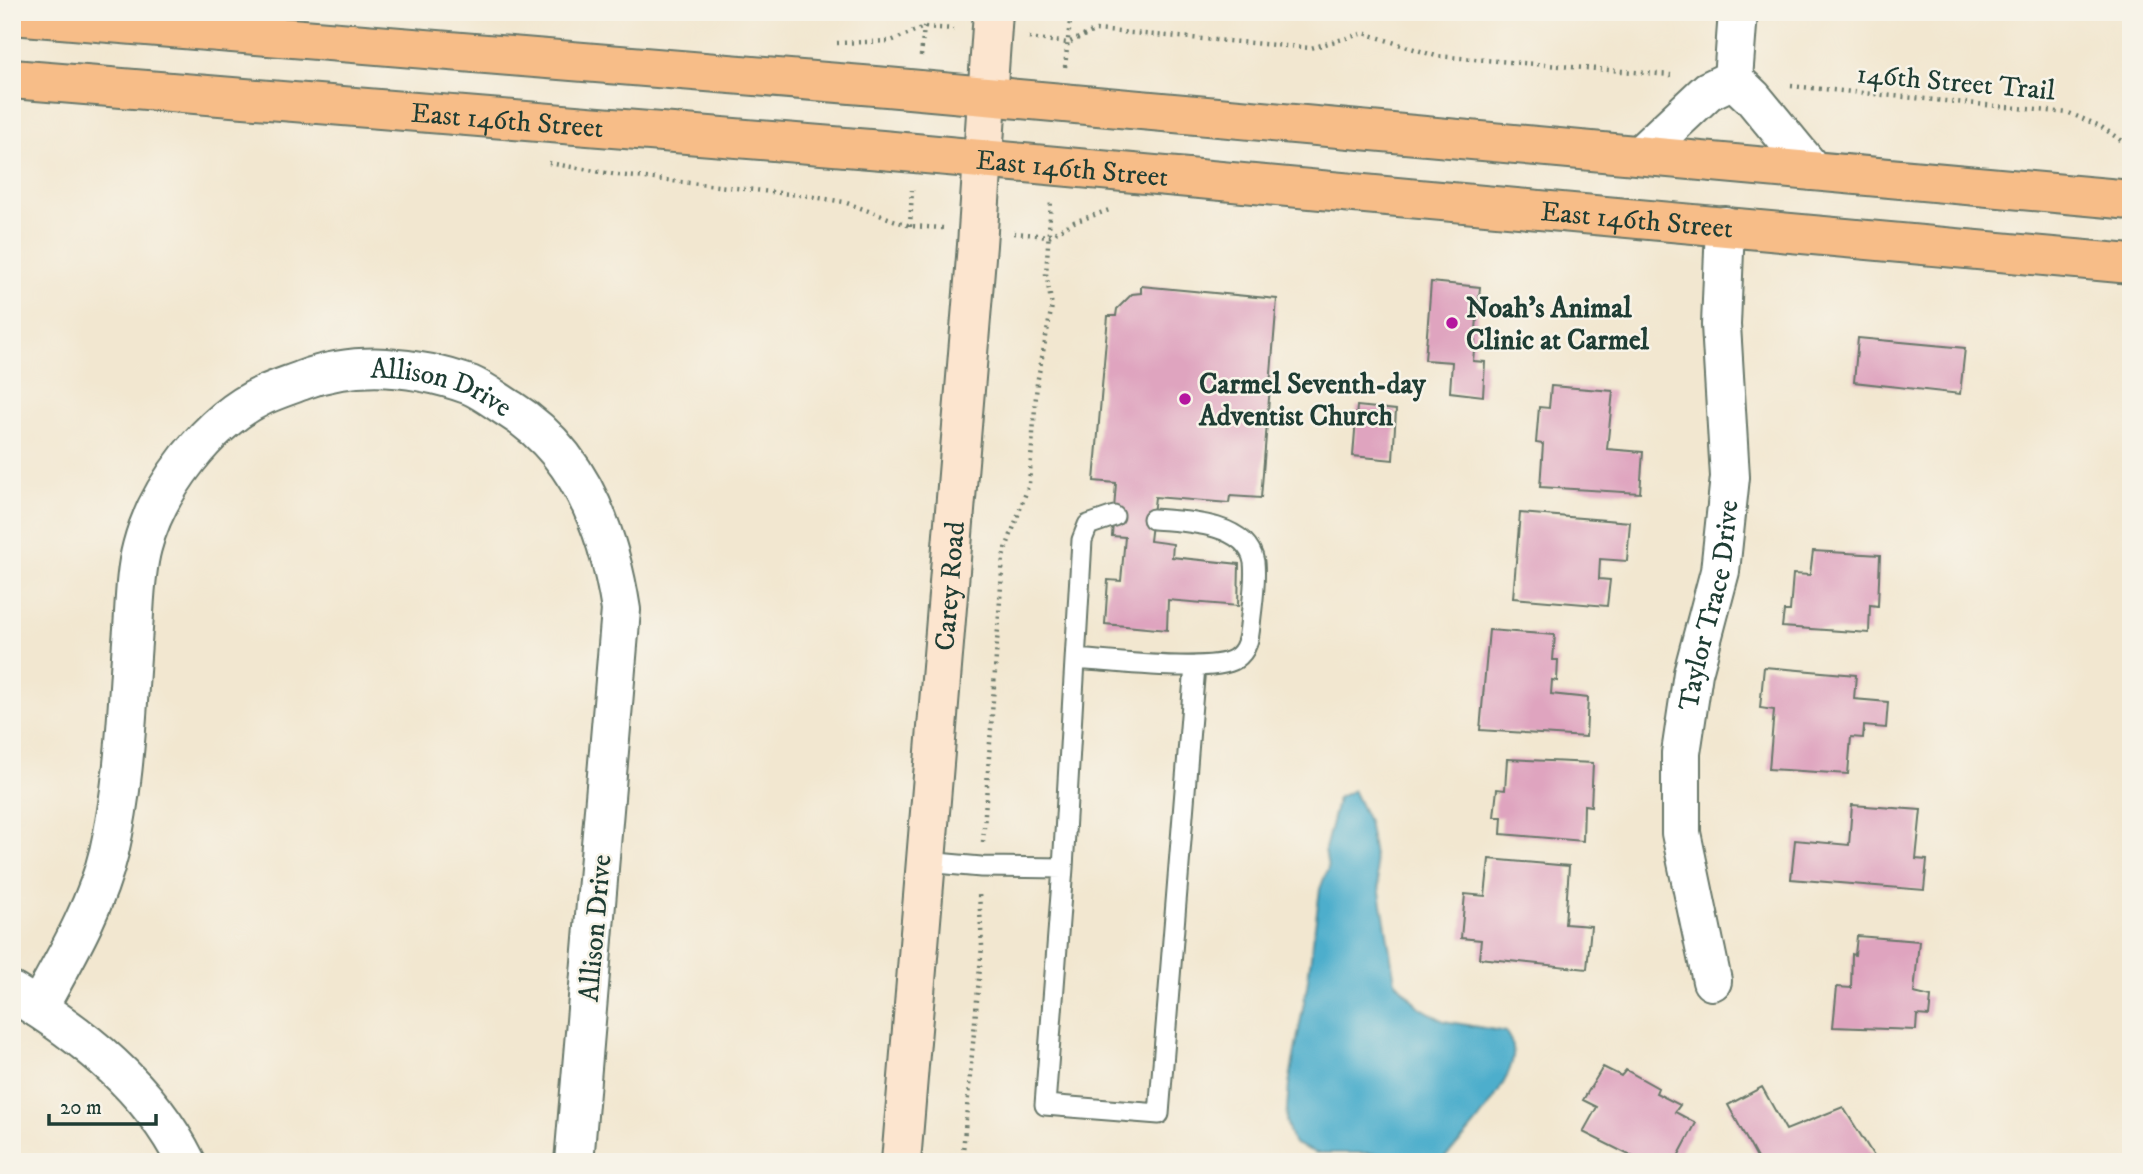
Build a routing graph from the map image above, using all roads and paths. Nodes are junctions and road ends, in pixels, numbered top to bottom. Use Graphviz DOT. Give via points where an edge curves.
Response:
graph roads {
  1 [pos="930,12"];
  2 [pos="993,12"];
  3 [pos="1071,12"];
  4 [pos="1738,12"];
  5 [pos="12,15"];
  6 [pos="924,27"];
  7 [pos="1676,75"];
  8 [pos="12,79"];
  9 [pos="1733,79"];
  10 [pos="1782,85"];
  11 [pos="988,97"];
  12 [pos="2131,147"];
  13 [pos="1641,154"];
  14 [pos="982,160"];
  15 [pos="1814,171"];
  16 [pos="2131,200"];
  17 [pos="1726,226"];
  18 [pos="1048,236"];
  19 [pos="2131,264"];
  20 [pos="1114,516"];
  21 [pos="1153,519"];
  22 [pos="1076,659"];
  23 [pos="1195,666"];
  24 [pos="926,862"];
  25 [pos="981,867"];
  26 [pos="1063,867"];
  27 [pos="1712,981"];
  28 [pos="25,1000"];
  29 [pos="186,1162"];
  30 [pos="574,1162"];
  31 [pos="901,1162"];
  32 [pos="962,1162"];
  1 -- 6 [label="path"];
  2 -- 11 [label="street, Carey Road"];
  3 -- 7 [label="path" via="1068,43 1096,30 1311,48 1364,33 1436,56"];
  4 -- 9 [label="street"];
  5 -- 11 [label="main road"];
  8 -- 14 [label="main road, East 146th Street"];
  9 -- 13 [label="street" via="1708,91"];
  9 -- 15 [label="street"];
  10 -- 12 [label="path, 146th Street Trail" via="2069,113 2100,126"];
  11 -- 13 [label="main road"];
  11 -- 14 [label="street, Carey Road"];
  13 -- 15 [label="main road"];
  14 -- 17 [label="main road, East 146th Street"];
  14 -- 24 [label="street, Carey Road"];
  15 -- 16 [label="main road"];
  17 -- 19 [label="main road, East 146th Street"];
  17 -- 27 [label="street, Taylor Trace Drive" via="1721,325 1730,477 1720,571 1693,673 1681,753 1681,833"];
  18 -- 25 [label="path" via="1046,274 1052,306 1037,383 1029,484 1003,557"];
  20 -- 22 [label="lane" via="1088,524 1082,540"];
  21 -- 23 [label="lane" via="1206,522 1246,547 1254,560 1247,647 1234,660"];
  22 -- 23 [label="lane"];
  22 -- 26 [label="lane"];
  23 -- 26 [label="lane" via="1159,1114 1045,1105"];
  24 -- 25 [label="lane"];
  24 -- 31 [label="street, Carey Road"];
  25 -- 26 [label="lane"];
  25 -- 32 [label="path" via="982,946"];
  28 -- 29 [label="street" via="102,1055 177,1143"];
  28 -- 30 [label="street, Allison Drive" via="100,883 109,852 120,782 141,548 156,506 177,471 200,444 262,396 329,370 412,370 472,386 530,422 573,469 604,532 621,610"];
}
